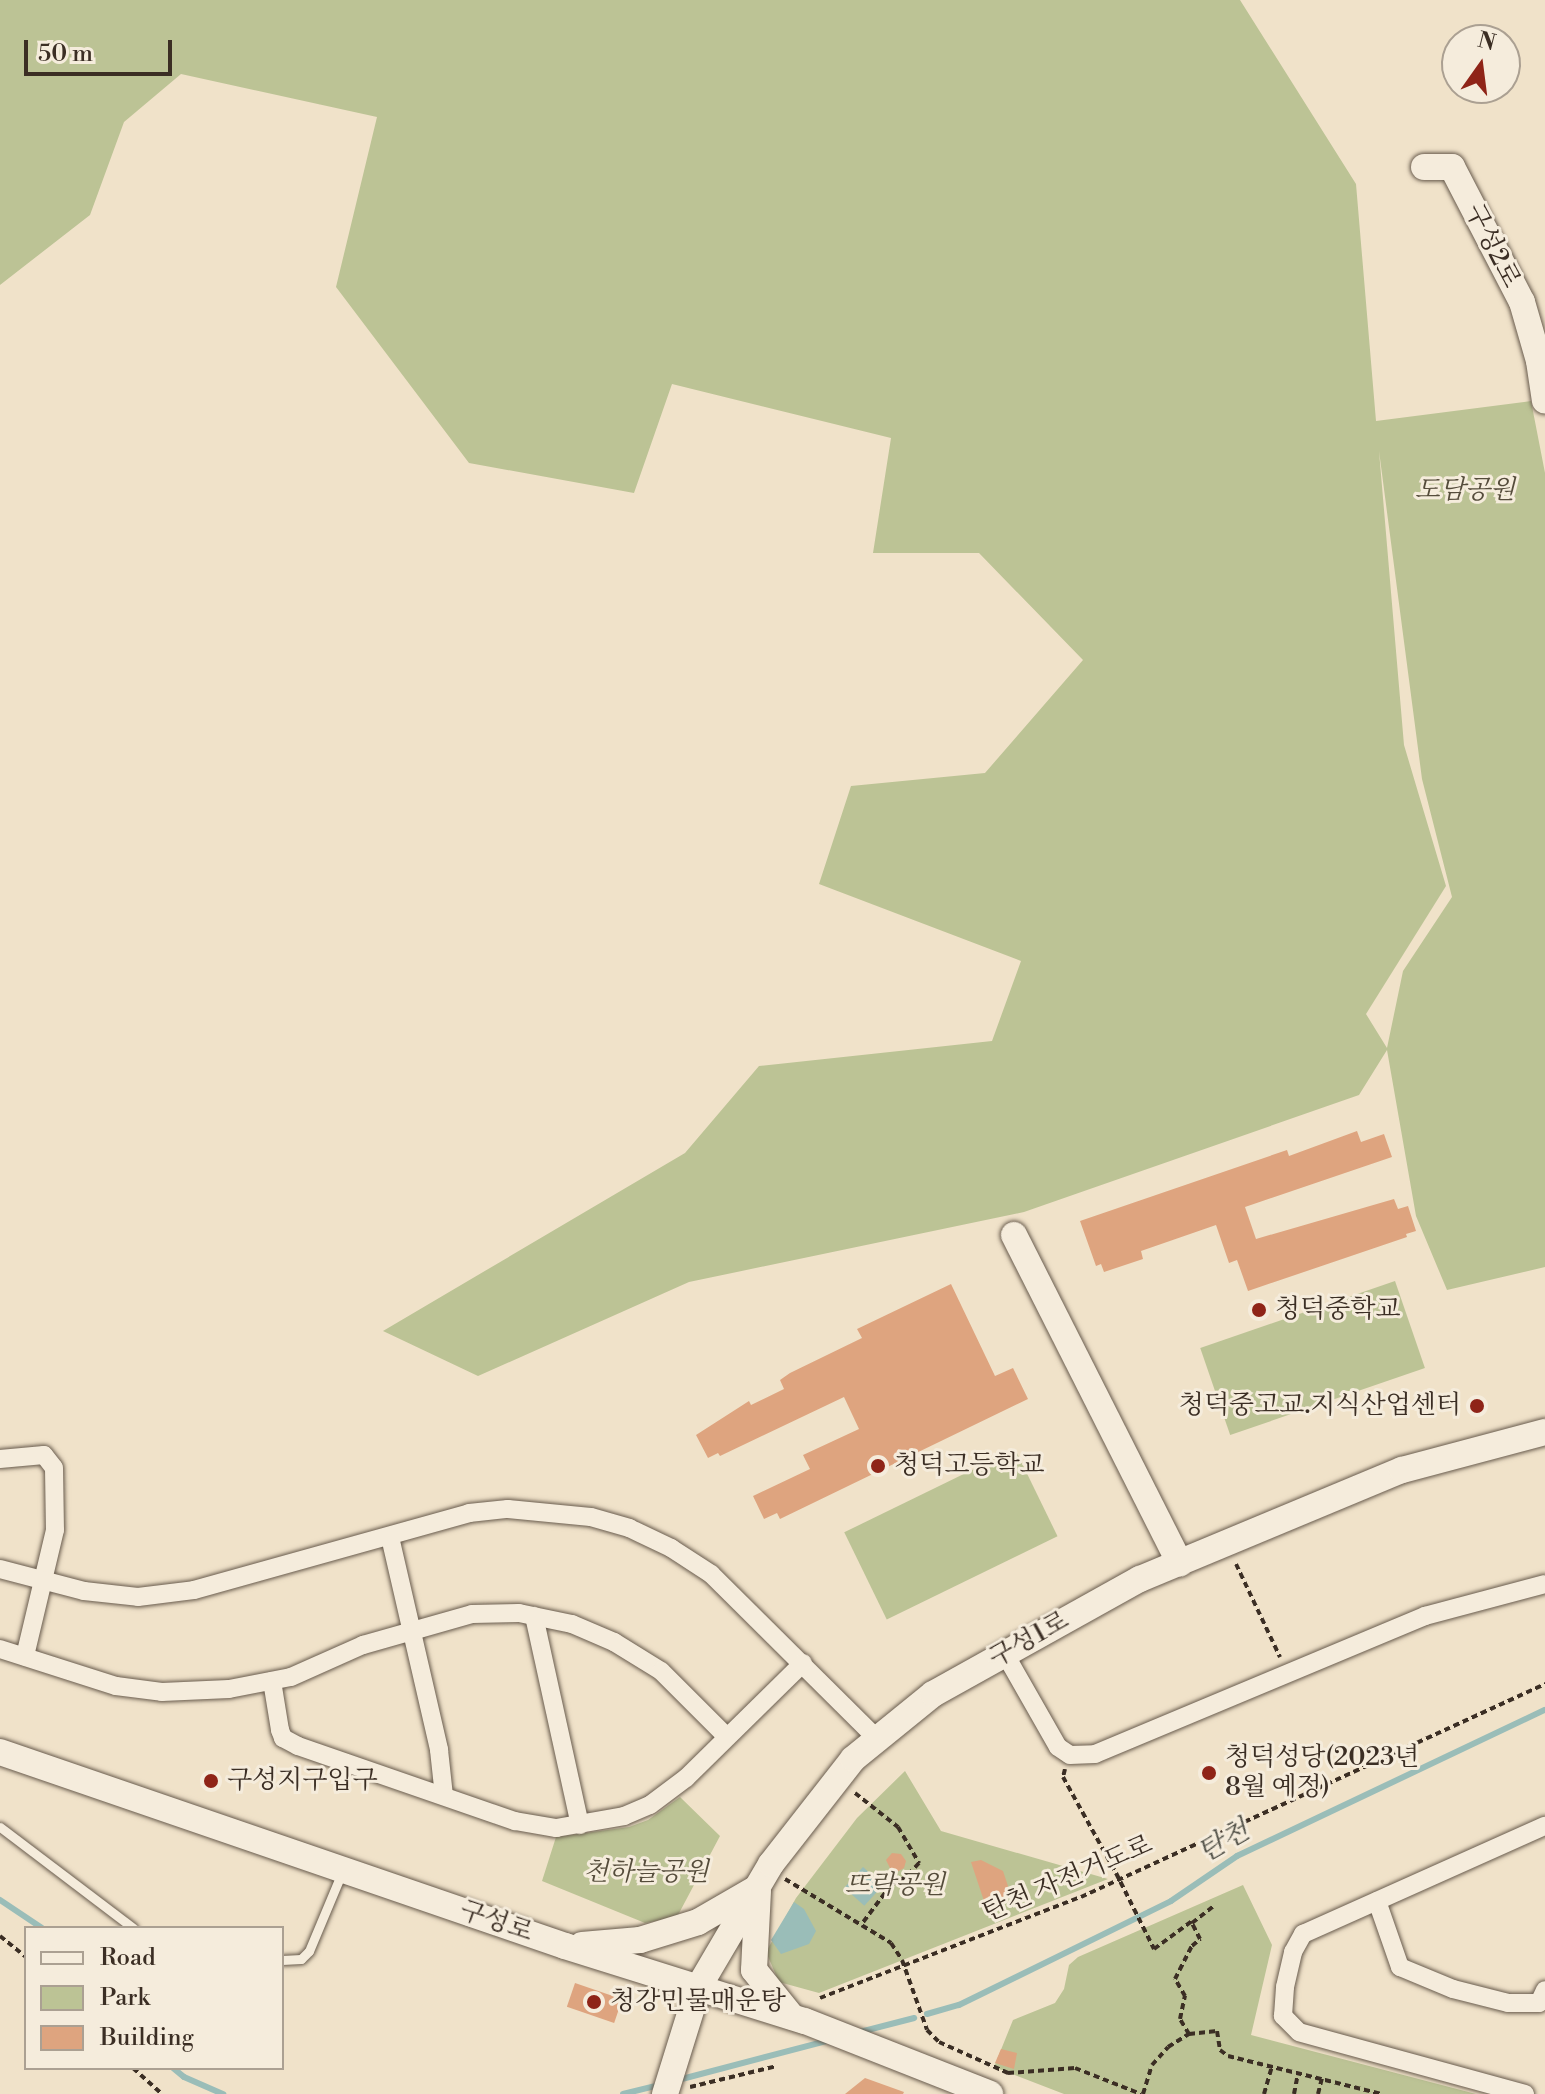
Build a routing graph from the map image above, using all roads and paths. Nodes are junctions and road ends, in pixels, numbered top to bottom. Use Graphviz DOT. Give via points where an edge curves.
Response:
graph roads {
  1 [pos="1424,167"];
  2 [pos="1545,401"];
  3 [pos="1014,1235"];
  4 [pos="1545,1432"];
  5 [pos="0,1459"];
  6 [pos="390,1537"];
  7 [pos="1226,1544"];
  8 [pos="1180,1563"];
  9 [pos="0,1569"];
  10 [pos="44,1580"];
  11 [pos="1545,1584"];
  12 [pos="534,1616"];
  13 [pos="410,1631"];
  14 [pos="0,1649"];
  15 [pos="1005,1654"];
  16 [pos="25,1656"];
  17 [pos="803,1663"];
  18 [pos="1287,1672"];
  19 [pos="272,1681"];
  20 [pos="1545,1684"];
  21 [pos="727,1737"];
  22 [pos="877,1739"];
  23 [pos="0,1752"];
  24 [pos="1063,1777"];
  25 [pos="837,1779"];
  26 [pos="444,1796"];
  27 [pos="580,1825"];
  28 [pos="1545,1826"];
  29 [pos="0,1827"];
  30 [pos="343,1870"];
  31 [pos="763,1877"];
  32 [pos="1377,1901"];
  33 [pos="861,1925"];
  34 [pos="130,1926"];
  35 [pos="0,1936"];
  36 [pos="565,1946"];
  37 [pos="24,1955"];
  38 [pos="284,1960"];
  39 [pos="904,1966"];
  40 [pos="698,1988"];
  41 [pos="1545,1990"];
  42 [pos="820,1998"];
  43 [pos="799,2019"];
  44 [pos="1189,2034"];
  45 [pos="777,2066"];
  46 [pos="1272,2066"];
  47 [pos="135,2070"];
  48 [pos="1298,2073"];
  49 [pos="1322,2078"];
  50 [pos="1349,2086"];
  51 [pos="676,2091"];
  52 [pos="162,2094"];
  53 [pos="990,2094"];
  54 [pos="1142,2094"];
  55 [pos="1264,2094"];
  56 [pos="1294,2094"];
  57 [pos="1318,2094"];
  58 [pos="1347,2094"];
  59 [pos="1381,2094"];
  60 [pos="1525,2094"];
  1 -- 2 [label="street, 구성2로" via="1452,167 1522,302"];
  3 -- 8 [label="street"];
  4 -- 7 [label="street, 구성1로" via="1402,1470"];
  5 -- 10 [label="street" via="44,1455 54,1468 55,1530"];
  6 -- 10 [label="street" via="166,1594 138,1597 84,1591"];
  6 -- 13 [label="street"];
  6 -- 17 [label="street" via="469,1513 508,1509 548,1510 629,1528 711,1574"];
  7 -- 8 [label="street, 구성1로"];
  7 -- 18 [label="path"];
  8 -- 15 [label="street, 구성1로" via="1140,1579"];
  9 -- 10 [label="street"];
  10 -- 16 [label="street"];
  11 -- 18 [label="street" via="1425,1616"];
  12 -- 13 [label="street" via="472,1614"];
  12 -- 21 [label="street" via="572,1624 614,1642 661,1671"];
  12 -- 27 [label="street"];
  13 -- 19 [label="street"];
  13 -- 26 [label="street" via="439,1750"];
  14 -- 16 [label="street"];
  15 -- 18 [label="street" via="1058,1747 1070,1755 1095,1754"];
  15 -- 22 [label="street, 구성1로" via="933,1694"];
  16 -- 19 [label="street" via="116,1686 162,1692"];
  17 -- 21 [label="street"];
  17 -- 22 [label="street"];
  19 -- 26 [label="street" via="283,1738"];
  20 -- 39 [label="path, 탄천 자전거도로" via="1081,1897"];
  21 -- 27 [label="street" via="650,1805"];
  22 -- 25 [label="street, 구성1로"];
  23 -- 30 [label="street, 구성로"];
  24 -- 44 [label="path, bridge" via="1154,1949 1214,1906 1192,1923 1200,1939 1175,1979 1185,1996 1180,2019"];
  25 -- 31 [label="street, 구성1로"];
  25 -- 33 [label="path" via="898,1827 919,1863 891,1885"];
  26 -- 27 [label="street" via="515,1821 556,1828"];
  28 -- 32 [label="street"];
  29 -- 34 [label="lane"];
  30 -- 36 [label="street, 구성로"];
  30 -- 38 [label="lane" via="309,1951 301,1959"];
  31 -- 33 [label="path"];
  31 -- 36 [label="street" via="698,1922 640,1940"];
  31 -- 40 [label="street, 구성1로"];
  31 -- 43 [label="street" via="754,1970"];
  32 -- 41 [label="street" via="1400,1967 1453,1989 1508,2003 1539,2003"];
  32 -- 60 [label="street" via="1303,1934 1287,1976 1283,2016 1299,2032"];
  33 -- 39 [label="path" via="891,1943"];
  35 -- 37 [label="path"];
  36 -- 40 [label="street, 구성로"];
  39 -- 42 [label="path, 탄천 자전거도로"];
  39 -- 54 [label="path" via="927,2030 939,2042 1008,2073 1075,2068"];
  40 -- 43 [label="street, 구성로"];
  40 -- 51 [label="street, 구성1로" via="678,2053"];
  43 -- 53 [label="street, 구성로"];
  44 -- 46 [label="path" via="1217,2031 1220,2050 1228,2056"];
  44 -- 54 [label="path" via="1152,2065"];
  45 -- 51 [label="path"];
  46 -- 48 [label="path"];
  46 -- 55 [label="path"];
  47 -- 52 [label="path"];
  48 -- 49 [label="path"];
  48 -- 56 [label="path"];
  49 -- 50 [label="path"];
  49 -- 57 [label="path"];
  50 -- 58 [label="path"];
  50 -- 59 [label="path"];
}
